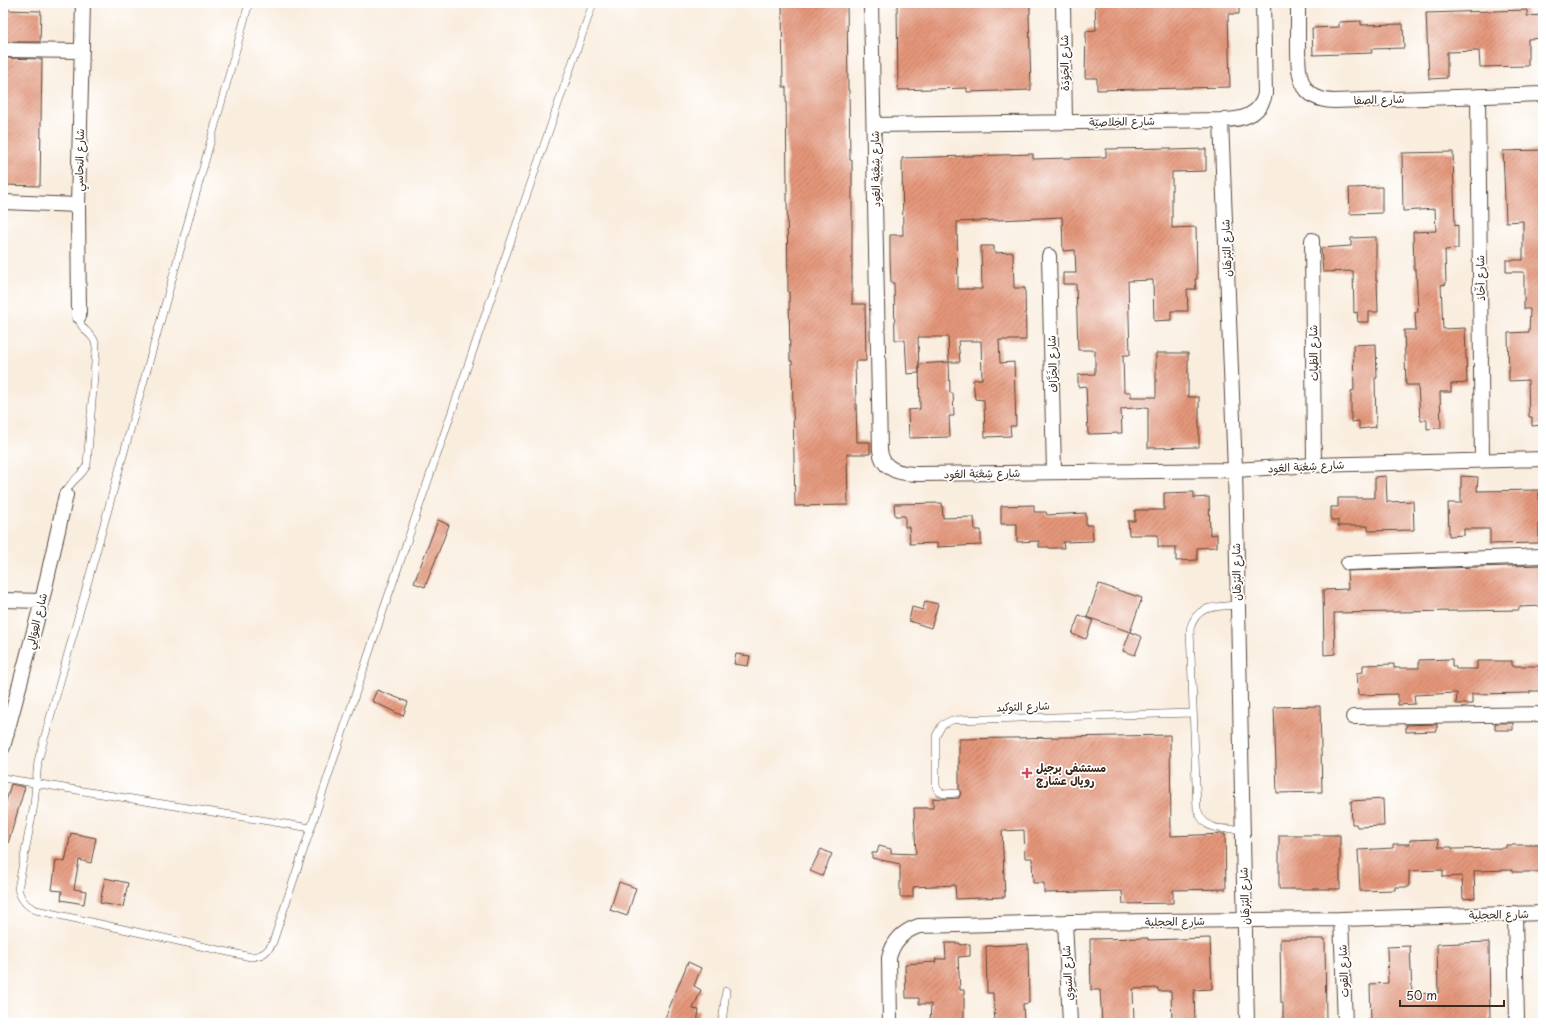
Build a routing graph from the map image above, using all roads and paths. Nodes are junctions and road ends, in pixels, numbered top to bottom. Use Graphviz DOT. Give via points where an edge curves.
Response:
graph roads {
  1 [pos="83,3"];
  2 [pos="249,3"];
  3 [pos="593,3"];
  4 [pos="871,3"];
  5 [pos="1063,3"];
  6 [pos="1263,3"];
  7 [pos="1298,3"];
  8 [pos="3,50"];
  9 [pos="82,51"];
  10 [pos="1543,94"];
  11 [pos="1478,96"];
  12 [pos="1221,120"];
  13 [pos="1065,122"];
  14 [pos="874,125"];
  15 [pos="3,202"];
  16 [pos="78,205"];
  17 [pos="1312,240"];
  18 [pos="1049,256"];
  19 [pos="79,316"];
  20 [pos="1543,459"];
  21 [pos="1482,460"];
  22 [pos="1314,465"];
  23 [pos="1235,470"];
  24 [pos="1054,472"];
  25 [pos="66,495"];
  26 [pos="1543,556"];
  27 [pos="1348,562"];
  28 [pos="3,600"];
  29 [pos="42,601"];
  30 [pos="1237,604"];
  31 [pos="1193,713"];
  32 [pos="1543,714"];
  33 [pos="1354,717"];
  34 [pos="3,746"];
  35 [pos="3,778"];
  36 [pos="35,783"];
  37 [pos="956,793"];
  38 [pos="311,828"];
  39 [pos="1242,829"];
  40 [pos="1515,913"];
  41 [pos="1543,913"];
  42 [pos="1341,919"];
  43 [pos="1245,920"];
  44 [pos="1065,922"];
  45 [pos="726,991"];
  46 [pos="722,1023"];
  47 [pos="890,1023"];
  48 [pos="1070,1023"];
  49 [pos="1247,1023"];
  50 [pos="1345,1023"];
  51 [pos="1518,1023"];
  1 -- 9 [label="street, شارع النحاسي"];
  2 -- 36 [label="lane" via="38,761"];
  3 -- 38 [label="lane" via="381,617"];
  4 -- 14 [label="street, شارع شِعْبَة العُود"];
  5 -- 13 [label="street, شارع الجَوْدَة"];
  6 -- 12 [label="street, شارع الخِلاصيّة" via="1264,101 1251,115"];
  7 -- 11 [label="street, شارع الصفا" via="1299,74 1305,88 1318,98 1334,101"];
  8 -- 9 [label="street"];
  9 -- 16 [label="street, شارع النحاسي"];
  10 -- 11 [label="street, شارع الصفا"];
  11 -- 21 [label="street, شارع أخّاذ"];
  12 -- 13 [label="street, شارع الخِلاصيّة"];
  12 -- 23 [label="street, شارع البُرْهَان"];
  13 -- 14 [label="street, شارع الخِلاصيّة"];
  14 -- 24 [label="street, شارع شِعْبَة العُود" via="880,450 883,461 891,469 910,474"];
  15 -- 16 [label="street"];
  16 -- 19 [label="street, شارع النحاسي"];
  17 -- 22 [label="street, شارع الظبات"];
  18 -- 24 [label="street, شارع الخَزَّاف"];
  19 -- 25 [label="lane" via="81,327 91,334 96,342 96,350 87,465 69,486"];
  20 -- 21 [label="street, شارع شِعْبَة العُود"];
  21 -- 22 [label="street, شارع شِعْبَة العُود"];
  22 -- 23 [label="street, شارع شِعْبَة العُود"];
  23 -- 24 [label="street, شارع شِعْبَة العُود"];
  23 -- 30 [label="street, شارع البُرْهَان"];
  25 -- 29 [label="street, شارع العِوَالِي"];
  26 -- 27 [label="street"];
  28 -- 29 [label="street"];
  29 -- 34 [label="street, شارع العِوَالِي"];
  30 -- 31 [label="lane" via="1203,609 1192,621 1190,629"];
  30 -- 39 [label="street, شارع البُرْهَان"];
  31 -- 37 [label="lane, شارع التوكيد" via="952,720 942,725 936,736 936,785 942,794"];
  31 -- 39 [label="lane" via="1196,803 1199,815 1213,828"];
  32 -- 33 [label="street"];
  35 -- 36 [label="lane"];
  36 -- 38 [label="lane"];
  36 -- 38 [label="lane" via="34,805 19,884 20,895 26,905 36,910 251,957 264,953 273,942"];
  39 -- 43 [label="street, شارع البُرْهَان"];
  40 -- 41 [label="street, شارع الحجلية"];
  40 -- 42 [label="street, شارع الحجلية"];
  40 -- 51 [label="street"];
  42 -- 43 [label="street, شارع الحجلية"];
  42 -- 50 [label="street, شارع القوت"];
  43 -- 44 [label="street, شارع الحجلية"];
  43 -- 49 [label="street, شارع البُرْهَان"];
  44 -- 47 [label="street, شارع الحجلية" via="919,926 905,932 894,943 889,958"];
  44 -- 48 [label="street, شارع السَوِي"];
  45 -- 46 [label="lane"];
}
